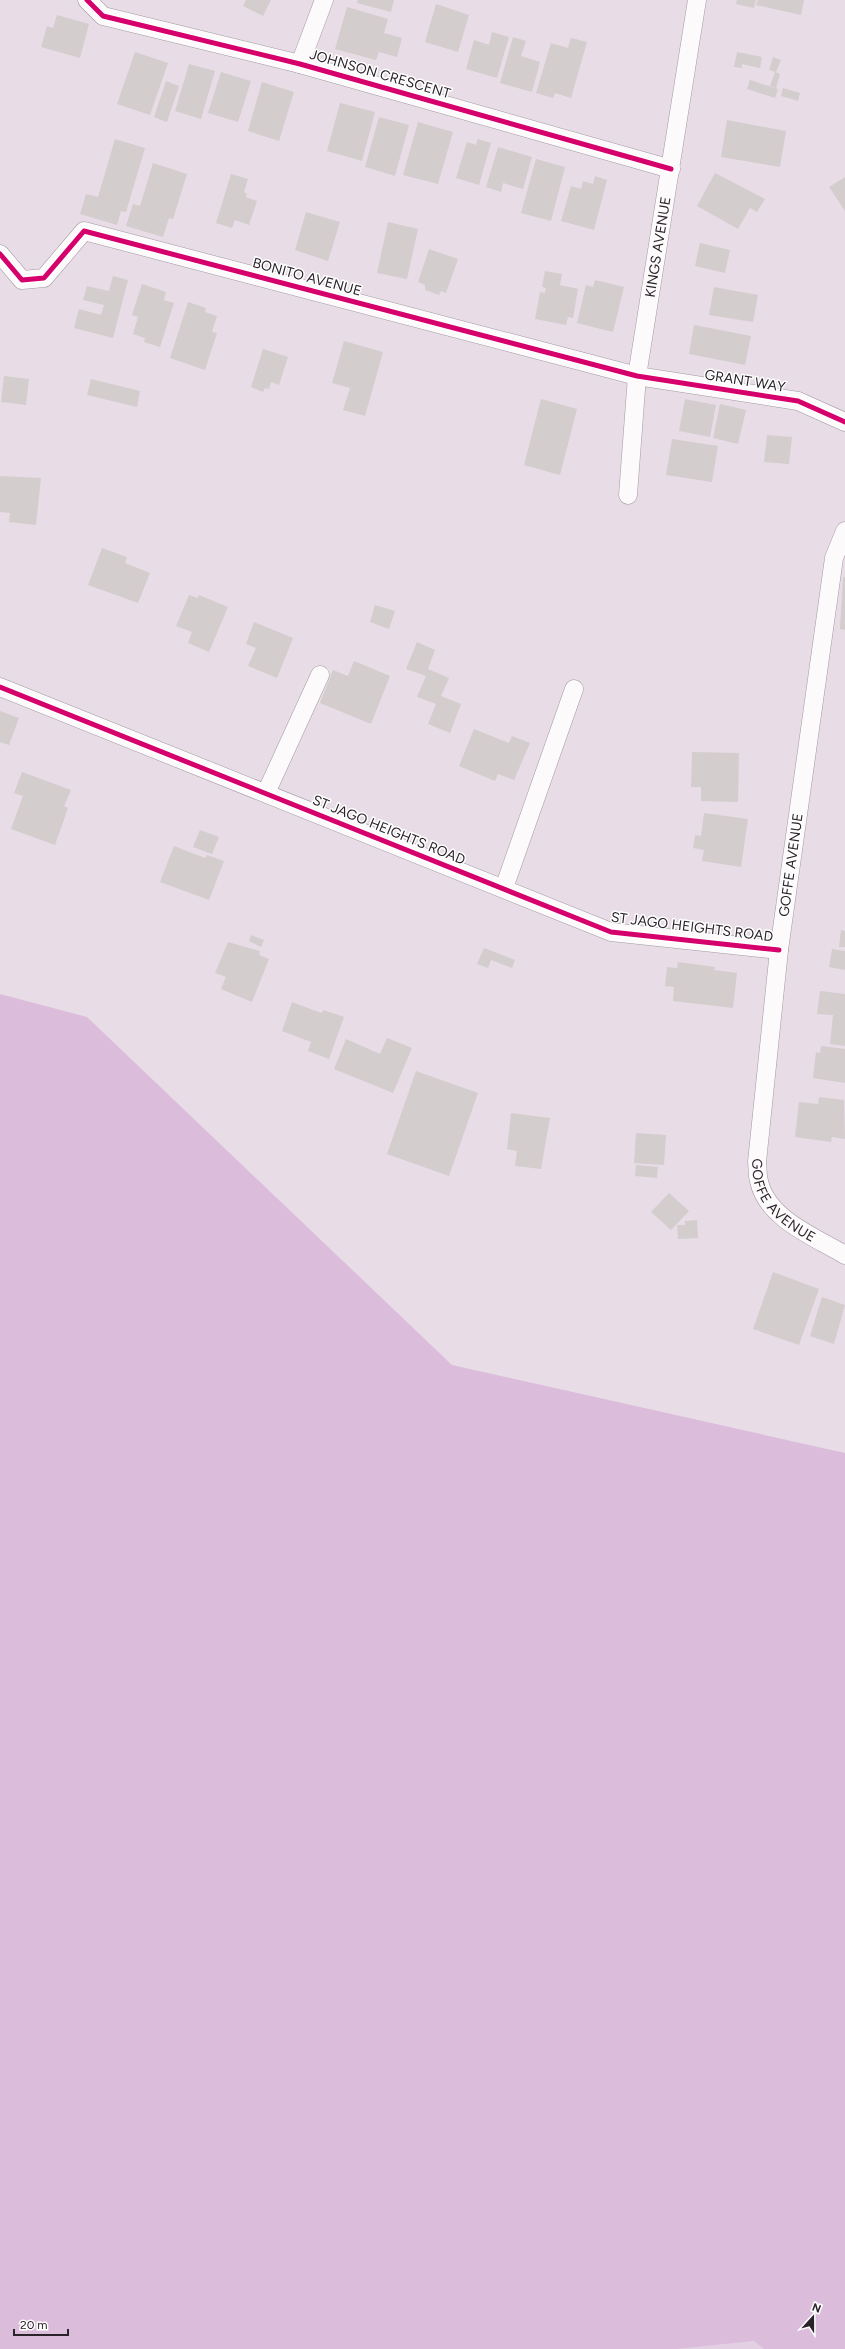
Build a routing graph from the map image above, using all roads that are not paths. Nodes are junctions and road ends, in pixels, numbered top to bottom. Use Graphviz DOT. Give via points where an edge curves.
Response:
graph roads {
  1 [pos="87,0"];
  2 [pos="324,0"];
  3 [pos="697,0"];
  4 [pos="300,64"];
  5 [pos="671,169"];
  6 [pos="0,254"];
  7 [pos="637,376"];
  8 [pos="845,422"];
  9 [pos="628,495"];
  10 [pos="845,531"];
  11 [pos="320,675"];
  12 [pos="0,687"];
  13 [pos="574,689"];
  14 [pos="266,793"];
  15 [pos="504,888"];
  16 [pos="780,950"];
  17 [pos="845,1255"];
  1 -- 4 [label="street, JOHNSON CRESCENT" via="103,16"];
  2 -- 4 [label="street"];
  3 -- 5 [label="street, KINGS AVENUE"];
  4 -- 5 [label="street, JOHNSON CRESCENT"];
  5 -- 7 [label="street, KINGS AVENUE"];
  6 -- 7 [label="street, BONITO AVENUE" via="22,280 44,278 84,232"];
  7 -- 8 [label="street, GRANT WAY" via="798,401"];
  7 -- 9 [label="street, KINGS AVENUE"];
  10 -- 16 [label="street, GOFFE AVENUE" via="834,558"];
  11 -- 14 [label="street"];
  12 -- 14 [label="street, ST JAGO HEIGHTS ROAD"];
  13 -- 15 [label="street"];
  14 -- 15 [label="street, ST JAGO HEIGHTS ROAD"];
  15 -- 16 [label="street, ST JAGO HEIGHTS ROAD" via="611,932"];
  16 -- 17 [label="street, GOFFE AVENUE" via="757,1162 759,1182 767,1199 781,1216"];
}
